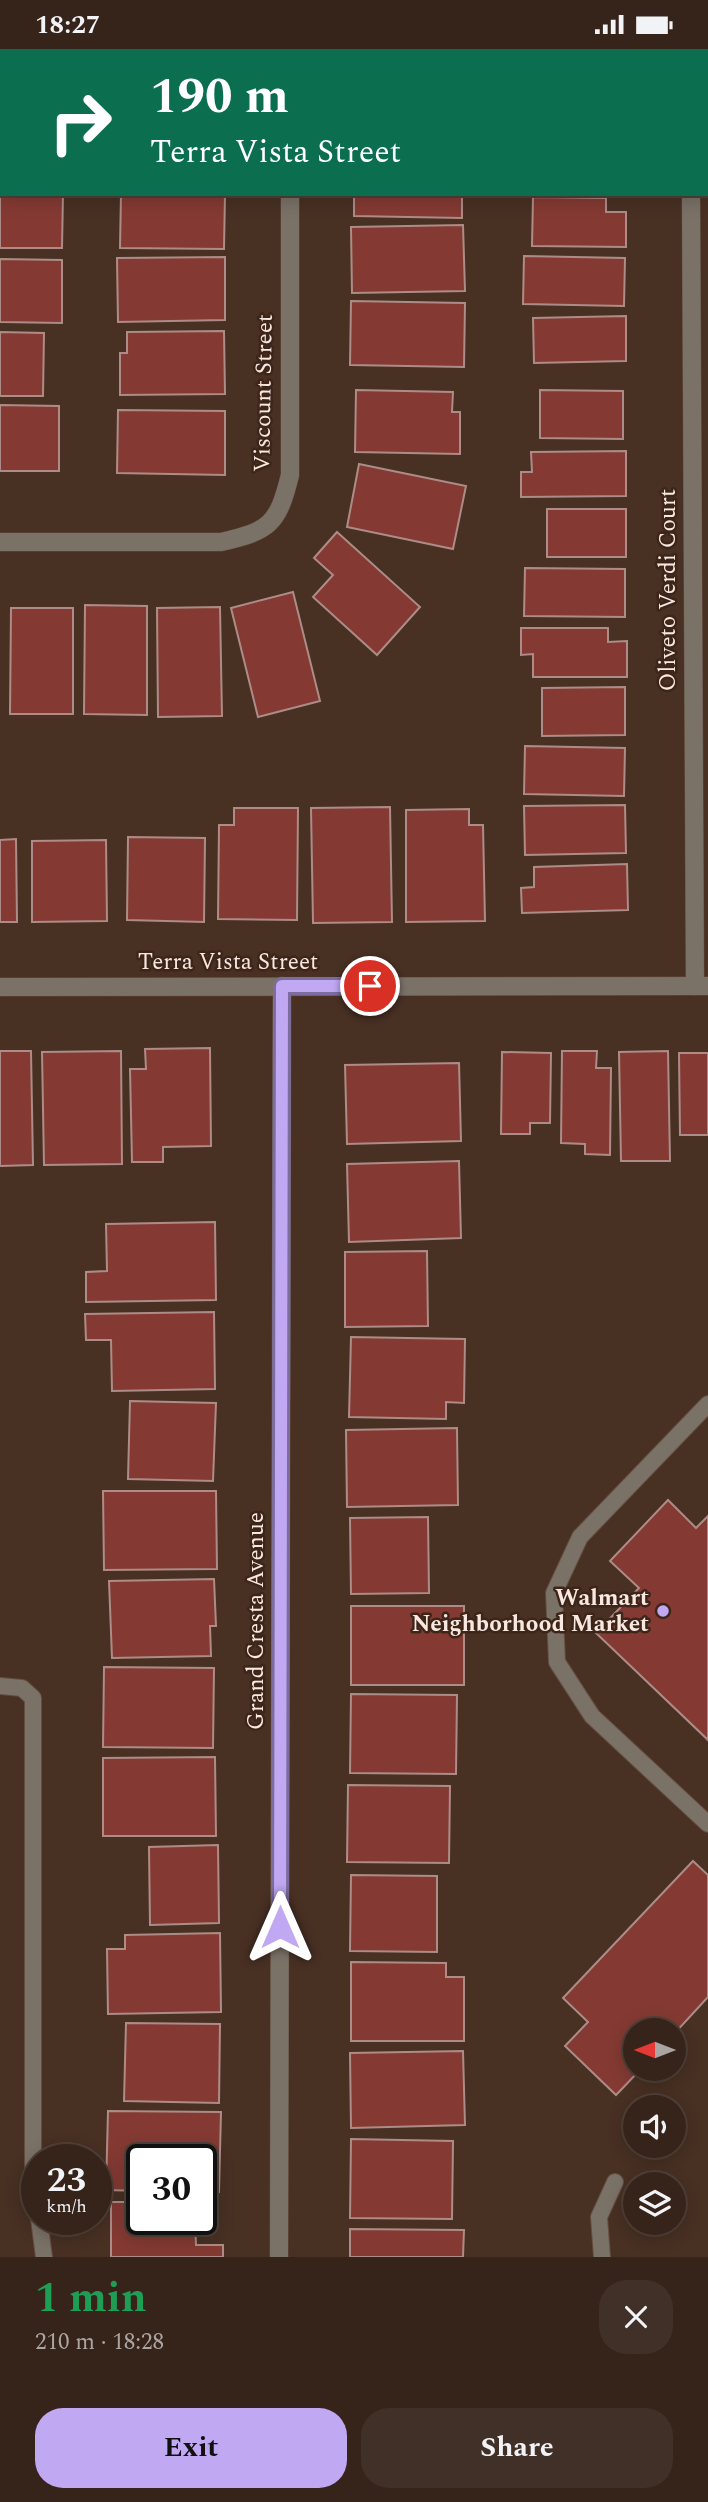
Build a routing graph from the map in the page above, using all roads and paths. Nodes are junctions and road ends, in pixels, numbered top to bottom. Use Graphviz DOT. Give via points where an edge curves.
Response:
graph roads {
  1 [pos="290,196"];
  2 [pos="691,196"];
  3 [pos="0,542"];
  4 [pos="282,986"];
  5 [pos="701,986"];
  6 [pos="0,987"];
  7 [pos="708,1404"];
  8 [pos="0,1686"];
  9 [pos="708,1824"];
  10 [pos="33,2144"];
  11 [pos="615,2182"];
  12 [pos="41,2235"];
  13 [pos="44,2257"];
  14 [pos="279,2257"];
  15 [pos="602,2257"];
  1 -- 3 [label="street, Viscount Street" via="290,475 283,505 267,527 221,542"];
  2 -- 5 [label="street, Oliveto Verdi Court"];
  4 -- 5 [label="street, Terra Vista Street"];
  4 -- 6 [label="street, Terra Vista Street"];
  4 -- 14 [label="street, Grand Cresta Avenue"];
  7 -- 9 [label="lane" via="580,1537 554,1593 557,1662 592,1716"];
  8 -- 10 [label="lane" via="22,1688 33,1698"];
  11 -- 15 [label="lane" via="599,2217"];
  12 -- 13 [label="lane"];
}
